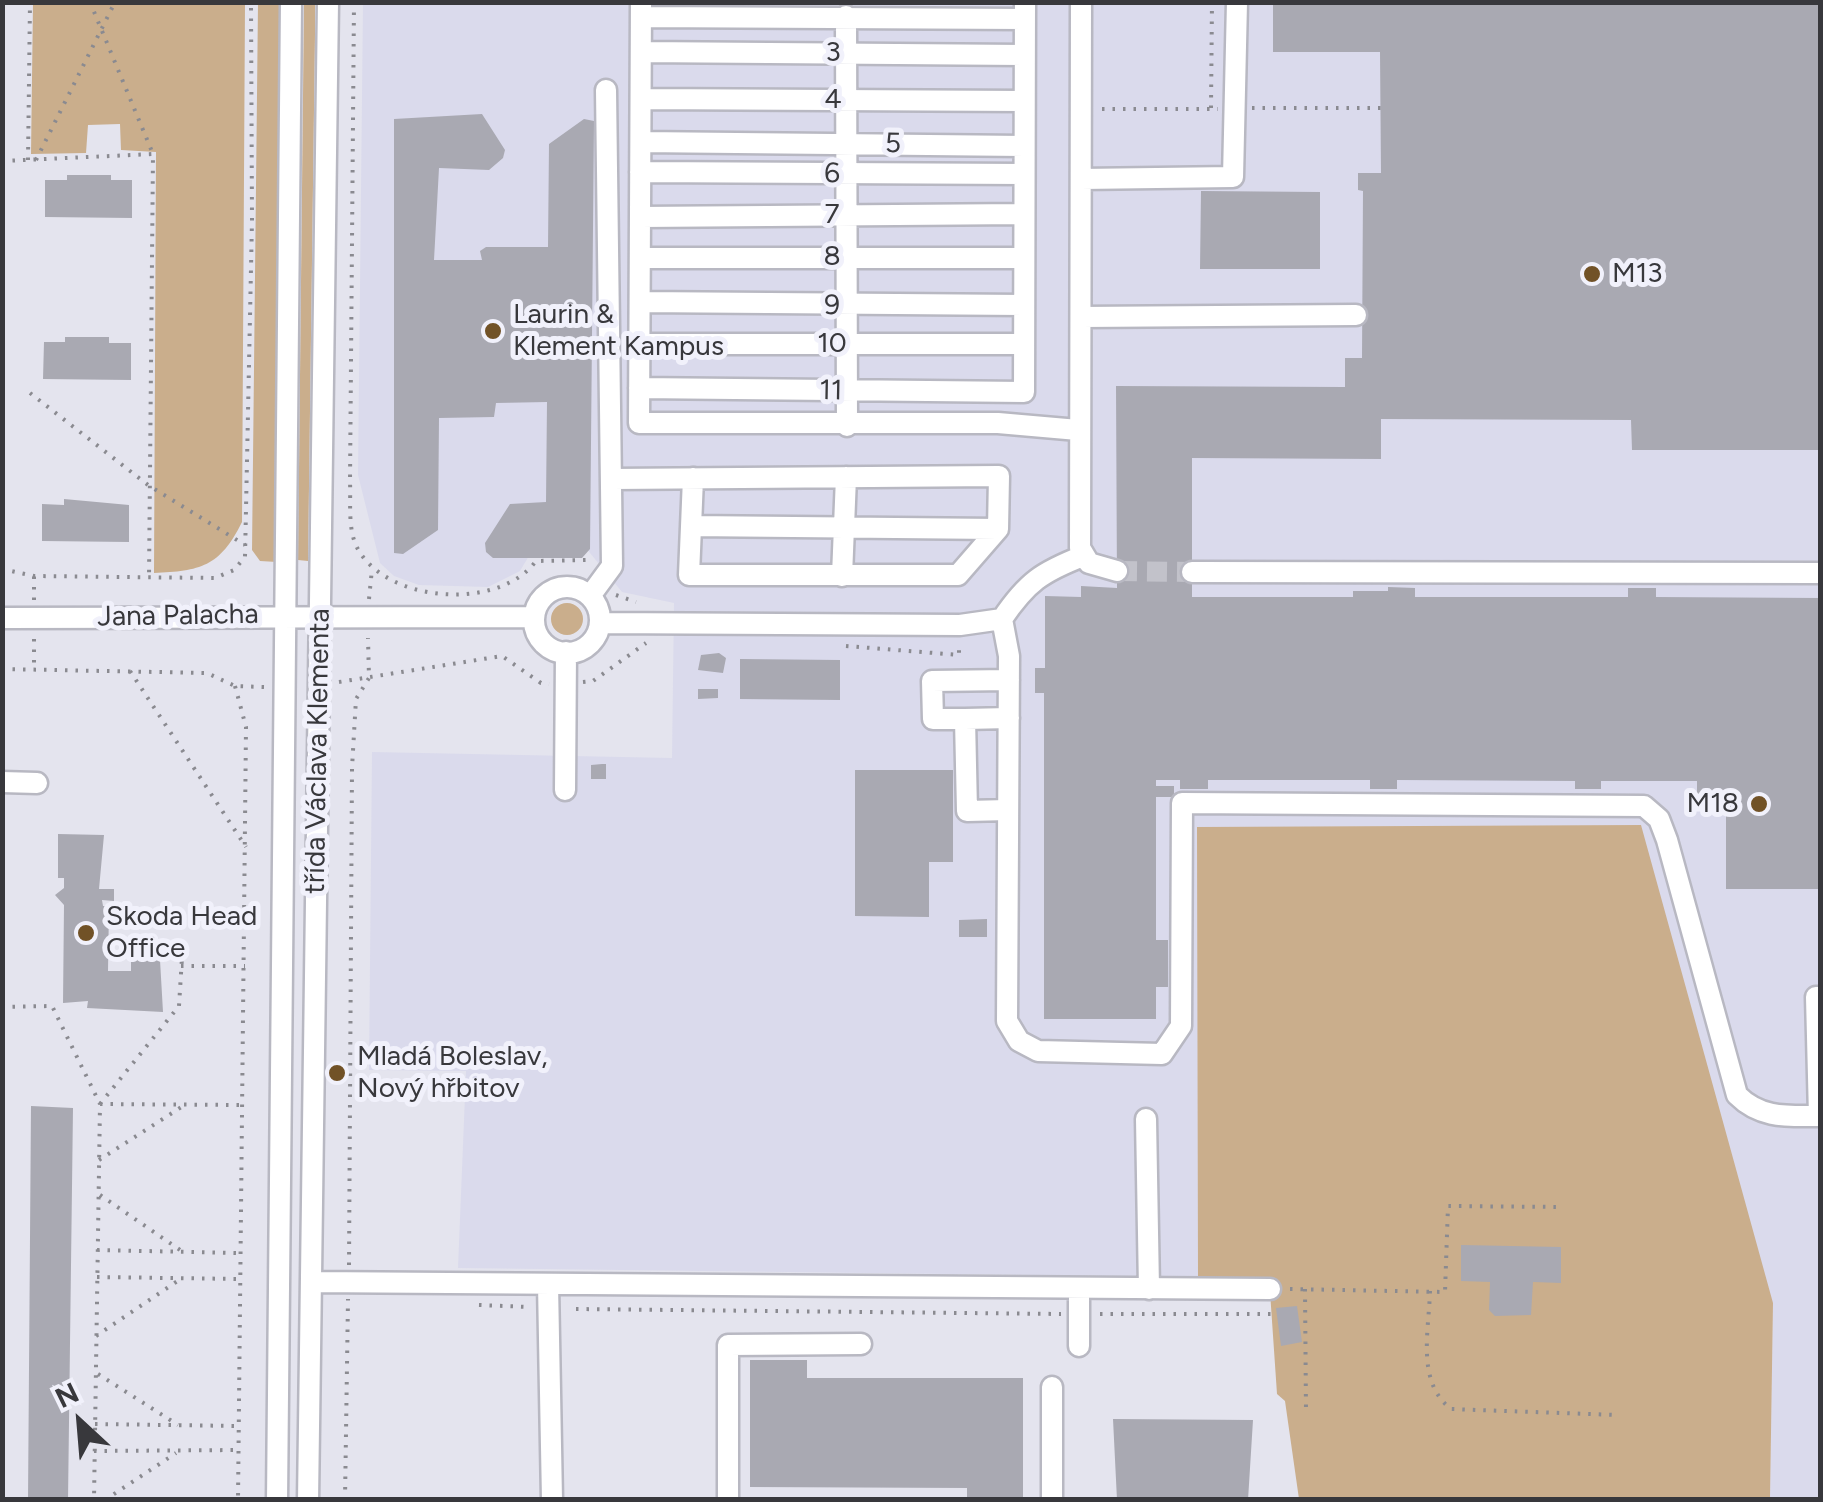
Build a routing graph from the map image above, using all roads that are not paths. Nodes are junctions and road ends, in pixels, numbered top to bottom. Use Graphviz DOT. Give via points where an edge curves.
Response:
graph roads {
  1 [pos="291,2"];
  2 [pos="328,2"];
  3 [pos="1081,2"];
  4 [pos="1237,2"];
  5 [pos="642,10"];
  6 [pos="768,10"];
  7 [pos="905,10"];
  8 [pos="1024,11"];
  9 [pos="846,16"];
  10 [pos="641,52"];
  11 [pos="846,53"];
  12 [pos="1024,54"];
  13 [pos="606,90"];
  14 [pos="641,99"];
  15 [pos="846,100"];
  16 [pos="1024,101"];
  17 [pos="641,142"];
  18 [pos="846,143"];
  19 [pos="1024,146"];
  20 [pos="640,172"];
  21 [pos="846,174"];
  22 [pos="1024,174"];
  23 [pos="1081,179"];
  24 [pos="1024,214"];
  25 [pos="847,215"];
  26 [pos="640,216"];
  27 [pos="847,257"];
  28 [pos="640,258"];
  29 [pos="1024,258"];
  30 [pos="640,302"];
  31 [pos="1024,305"];
  32 [pos="847,306"];
  33 [pos="1356,316"];
  34 [pos="1081,317"];
  35 [pos="639,344"];
  36 [pos="848,344"];
  37 [pos="1024,344"];
  38 [pos="639,388"];
  39 [pos="847,391"];
  40 [pos="847,426"];
  41 [pos="1078,430"];
  42 [pos="846,477"];
  43 [pos="693,478"];
  44 [pos="612,479"];
  45 [pos="690,526"];
  46 [pos="843,526"];
  47 [pos="998,529"];
  48 [pos="1083,556"];
  49 [pos="1116,571"];
  50 [pos="1192,572"];
  51 [pos="1820,573"];
  52 [pos="842,576"];
  53 [pos="596,588"];
  54 [pos="288,615"];
  55 [pos="320,615"];
  56 [pos="534,617"];
  57 [pos="2,618"];
  58 [pos="1002,619"];
  59 [pos="600,622"];
  60 [pos="566,652"];
  61 [pos="1009,680"];
  62 [pos="1009,718"];
  63 [pos="964,719"];
  64 [pos="2,782"];
  65 [pos="36,783"];
  66 [pos="565,790"];
  67 [pos="1008,810"];
  68 [pos="1820,997"];
  69 [pos="1820,1116"];
  70 [pos="1146,1119"];
  71 [pos="312,1282"];
  72 [pos="548,1284"];
  73 [pos="1079,1288"];
  74 [pos="1149,1288"];
  75 [pos="1270,1288"];
  76 [pos="860,1344"];
  77 [pos="1080,1346"];
  78 [pos="1052,1387"];
  79 [pos="278,1500"];
  80 [pos="308,1500"];
  81 [pos="552,1500"];
  82 [pos="728,1500"];
  83 [pos="1052,1500"];
  1 -- 54 [label="street, třída Václava Klementa"];
  2 -- 55 [label="street, třída Václava Klementa"];
  3 -- 23 [label="street"];
  4 -- 23 [label="street" via="1233,177"];
  5 -- 6 [label="street"];
  5 -- 10 [label="street"];
  6 -- 9 [label="street"];
  7 -- 8 [label="street"];
  7 -- 9 [label="street"];
  8 -- 12 [label="street"];
  9 -- 11 [label="street"];
  10 -- 11 [label="street, 3"];
  10 -- 14 [label="street"];
  11 -- 12 [label="street, 3"];
  11 -- 15 [label="street"];
  12 -- 16 [label="street"];
  13 -- 44 [label="street"];
  14 -- 15 [label="street, 4"];
  14 -- 17 [label="street"];
  15 -- 16 [label="street, 4"];
  15 -- 18 [label="street"];
  16 -- 19 [label="street"];
  17 -- 18 [label="street, 5"];
  17 -- 20 [label="street"];
  18 -- 19 [label="street, 5"];
  18 -- 21 [label="street"];
  19 -- 22 [label="street"];
  20 -- 21 [label="street, 6"];
  20 -- 26 [label="street"];
  21 -- 22 [label="street, 6"];
  21 -- 25 [label="street"];
  22 -- 24 [label="street"];
  23 -- 34 [label="street"];
  24 -- 25 [label="street, 7"];
  24 -- 29 [label="street"];
  25 -- 26 [label="street, 7"];
  25 -- 27 [label="street"];
  26 -- 28 [label="street"];
  27 -- 28 [label="street, 8"];
  27 -- 29 [label="street, 8"];
  27 -- 32 [label="street"];
  28 -- 30 [label="street"];
  29 -- 31 [label="street"];
  30 -- 32 [label="street, 9"];
  30 -- 35 [label="street"];
  31 -- 32 [label="street, 9"];
  31 -- 37 [label="street"];
  32 -- 36 [label="street"];
  33 -- 34 [label="street"];
  34 -- 41 [label="street"];
  35 -- 36 [label="street, 10"];
  35 -- 38 [label="street"];
  36 -- 37 [label="street, 10"];
  36 -- 39 [label="street"];
  37 -- 39 [label="street, 11" via="1024,392"];
  38 -- 39 [label="street, 11"];
  38 -- 40 [label="street" via="638,422"];
  39 -- 40 [label="street"];
  40 -- 41 [label="street" via="998,423"];
  41 -- 48 [label="street"];
  42 -- 43 [label="street"];
  42 -- 46 [label="street"];
  42 -- 47 [label="street" via="998,476"];
  43 -- 44 [label="street"];
  43 -- 45 [label="street"];
  44 -- 53 [label="street" via="612,566"];
  45 -- 46 [label="street"];
  45 -- 52 [label="street" via="688,575"];
  46 -- 47 [label="street"];
  46 -- 52 [label="street"];
  47 -- 52 [label="street" via="958,575"];
  48 -- 49 [label="street"];
  48 -- 58 [label="street" via="1024,587"];
  50 -- 51 [label="street"];
  53 -- 56 [label="street" via="559,588 542,598"];
  53 -- 59 [label="street"];
  54 -- 55 [label="street, Jana Palacha"];
  54 -- 57 [label="street, Jana Palacha"];
  54 -- 79 [label="street, třída Václava Klementa"];
  55 -- 56 [label="street, Jana Palacha"];
  55 -- 71 [label="street, třída Václava Klementa"];
  56 -- 60 [label="street" via="545,645"];
  58 -- 59 [label="street" via="960,625 674,624 645,634"];
  58 -- 61 [label="street"];
  59 -- 60 [label="street" via="592,641"];
  60 -- 66 [label="street"];
  61 -- 62 [label="street"];
  61 -- 63 [label="street" via="932,681 933,719"];
  62 -- 63 [label="street"];
  62 -- 67 [label="street"];
  63 -- 67 [label="street" via="967,812"];
  64 -- 65 [label="street"];
  67 -- 69 [label="street" via="1007,1020 1019,1041 1038,1052 1162,1054 1182,1026 1182,803 1644,806 1668,840 1737,1095 1752,1110"];
  68 -- 69 [label="street"];
  70 -- 74 [label="street"];
  71 -- 72 [label="street"];
  71 -- 80 [label="street, třída Václava Klementa"];
  72 -- 73 [label="street"];
  72 -- 81 [label="street"];
  73 -- 74 [label="street"];
  73 -- 77 [label="street"];
  74 -- 75 [label="street"];
  76 -- 82 [label="street" via="728,1345"];
  78 -- 83 [label="street"];
}
